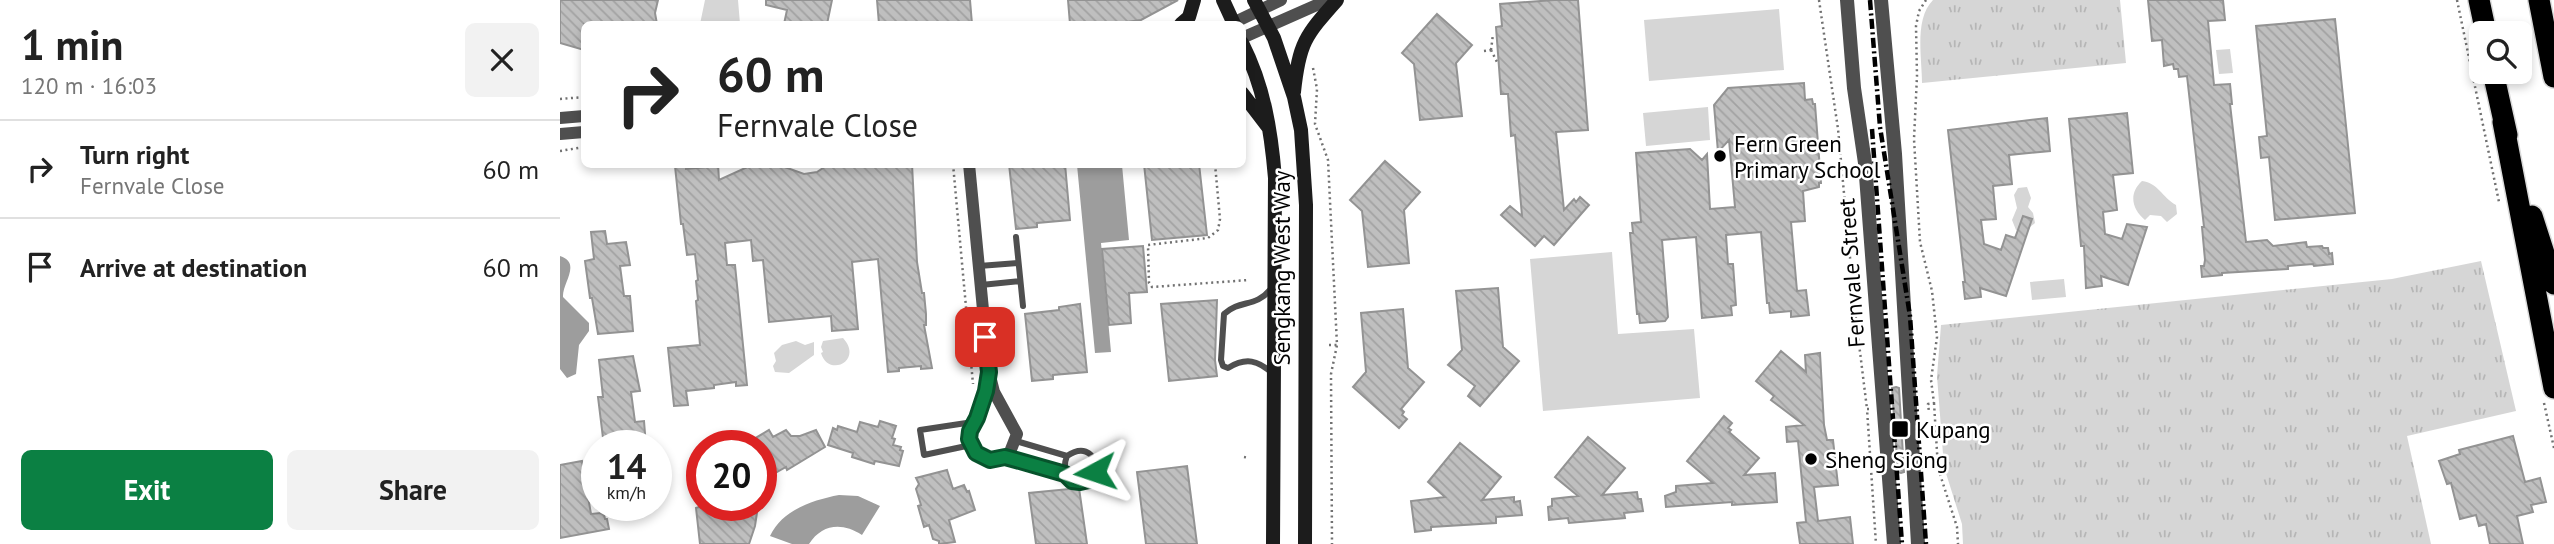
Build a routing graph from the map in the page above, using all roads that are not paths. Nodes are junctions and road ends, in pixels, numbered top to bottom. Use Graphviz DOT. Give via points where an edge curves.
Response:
graph roads {
  1 [pos="1194,0"];
  2 [pos="1223,0"];
  3 [pos="1281,0"];
  4 [pos="1328,0"];
  5 [pos="1337,0"];
  6 [pos="1839,0"];
  7 [pos="1847,0"];
  8 [pos="1881,0"];
  9 [pos="2479,0"];
  10 [pos="2539,0"];
  11 [pos="1257,6"];
  12 [pos="1184,21"];
  13 [pos="1232,21"];
  14 [pos="1237,21"];
  15 [pos="1849,21"];
  16 [pos="2483,21"];
  17 [pos="1268,26"];
  18 [pos="1246,38"];
  19 [pos="1246,50"];
  20 [pos="2554,77"];
  21 [pos="2495,84"];
  22 [pos="1294,97"];
  23 [pos="1246,98"];
  24 [pos="581,116"];
  25 [pos="560,118"];
  26 [pos="2503,122"];
  27 [pos="1271,131"];
  28 [pos="581,132"];
  29 [pos="560,134"];
  30 [pos="969,168"];
  31 [pos="1016,237"];
  32 [pos="1018,262"];
  33 [pos="979,266"];
  34 [pos="1020,281"];
  35 [pos="2554,284"];
  36 [pos="981,285"];
  37 [pos="1274,285"];
  38 [pos="1023,306"];
  39 [pos="989,372"];
  40 [pos="1274,375"];
  41 [pos="2554,388"];
  42 [pos="974,421"];
  43 [pos="1016,441"];
  44 [pos="971,445"];
  45 [pos="1067,456"];
  46 [pos="1005,457"];
  47 [pos="1065,474"];
  48 [pos="1273,544"];
  49 [pos="1305,544"];
  50 [pos="1894,544"];
  51 [pos="1918,544"];
  1 -- 12 [label="main road"];
  2 -- 13 [label="main road"];
  3 -- 11 [label="street"];
  4 -- 17 [label="street"];
  5 -- 22 [label="main road" via="1304,40"];
  6 -- 15 [label="street"];
  7 -- 15 [label="street, Fernvale Street"];
  8 -- 51 [label="street" via="1895,154"];
  9 -- 16 [label="highway"];
  10 -- 20 [label="highway"];
  11 -- 14 [label="street"];
  11 -- 17 [label="main road, Sengkang West Way"];
  15 -- 50 [label="street, Fernvale Street" via="1865,163"];
  17 -- 18 [label="street"];
  17 -- 22 [label="main road, Sengkang West Way"];
  19 -- 27 [label="main road, Sengkang West Way"];
  21 -- 26 [label="highway"];
  22 -- 49 [label="main road, Sengkang West Way" via="1306,205"];
  23 -- 27 [label="main road"];
  24 -- 25 [label="street"];
  26 -- 35 [label="highway"];
  26 -- 41 [label="highway"];
  27 -- 37 [label="main road, Sengkang West Way"];
  28 -- 29 [label="street"];
  30 -- 33 [label="street"];
  31 -- 32 [label="lane"];
  32 -- 33 [label="lane"];
  32 -- 34 [label="lane"];
  33 -- 36 [label="street"];
  34 -- 36 [label="lane"];
  34 -- 38 [label="lane"];
  36 -- 39 [label="street"];
  37 -- 40 [label="main road, Sengkang West Way"];
  37 -- 40 [label="lane" via="1262,299 1235,305 1224,314 1221,360 1228,368 1250,360"];
  39 -- 42 [label="street"];
  39 -- 43 [label="street" via="994,392 1015,427"];
  40 -- 48 [label="main road, Sengkang West Way"];
  42 -- 44 [label="street"];
  42 -- 44 [label="lane" via="920,430 924,455"];
  43 -- 45 [label="lane"];
  43 -- 46 [label="street"];
  44 -- 46 [label="street" via="982,458"];
  45 -- 47 [label="lane"];
  45 -- 47 [label="lane" via="1074,451 1091,455 1095,472 1080,482"];
  46 -- 47 [label="lane"];
}
